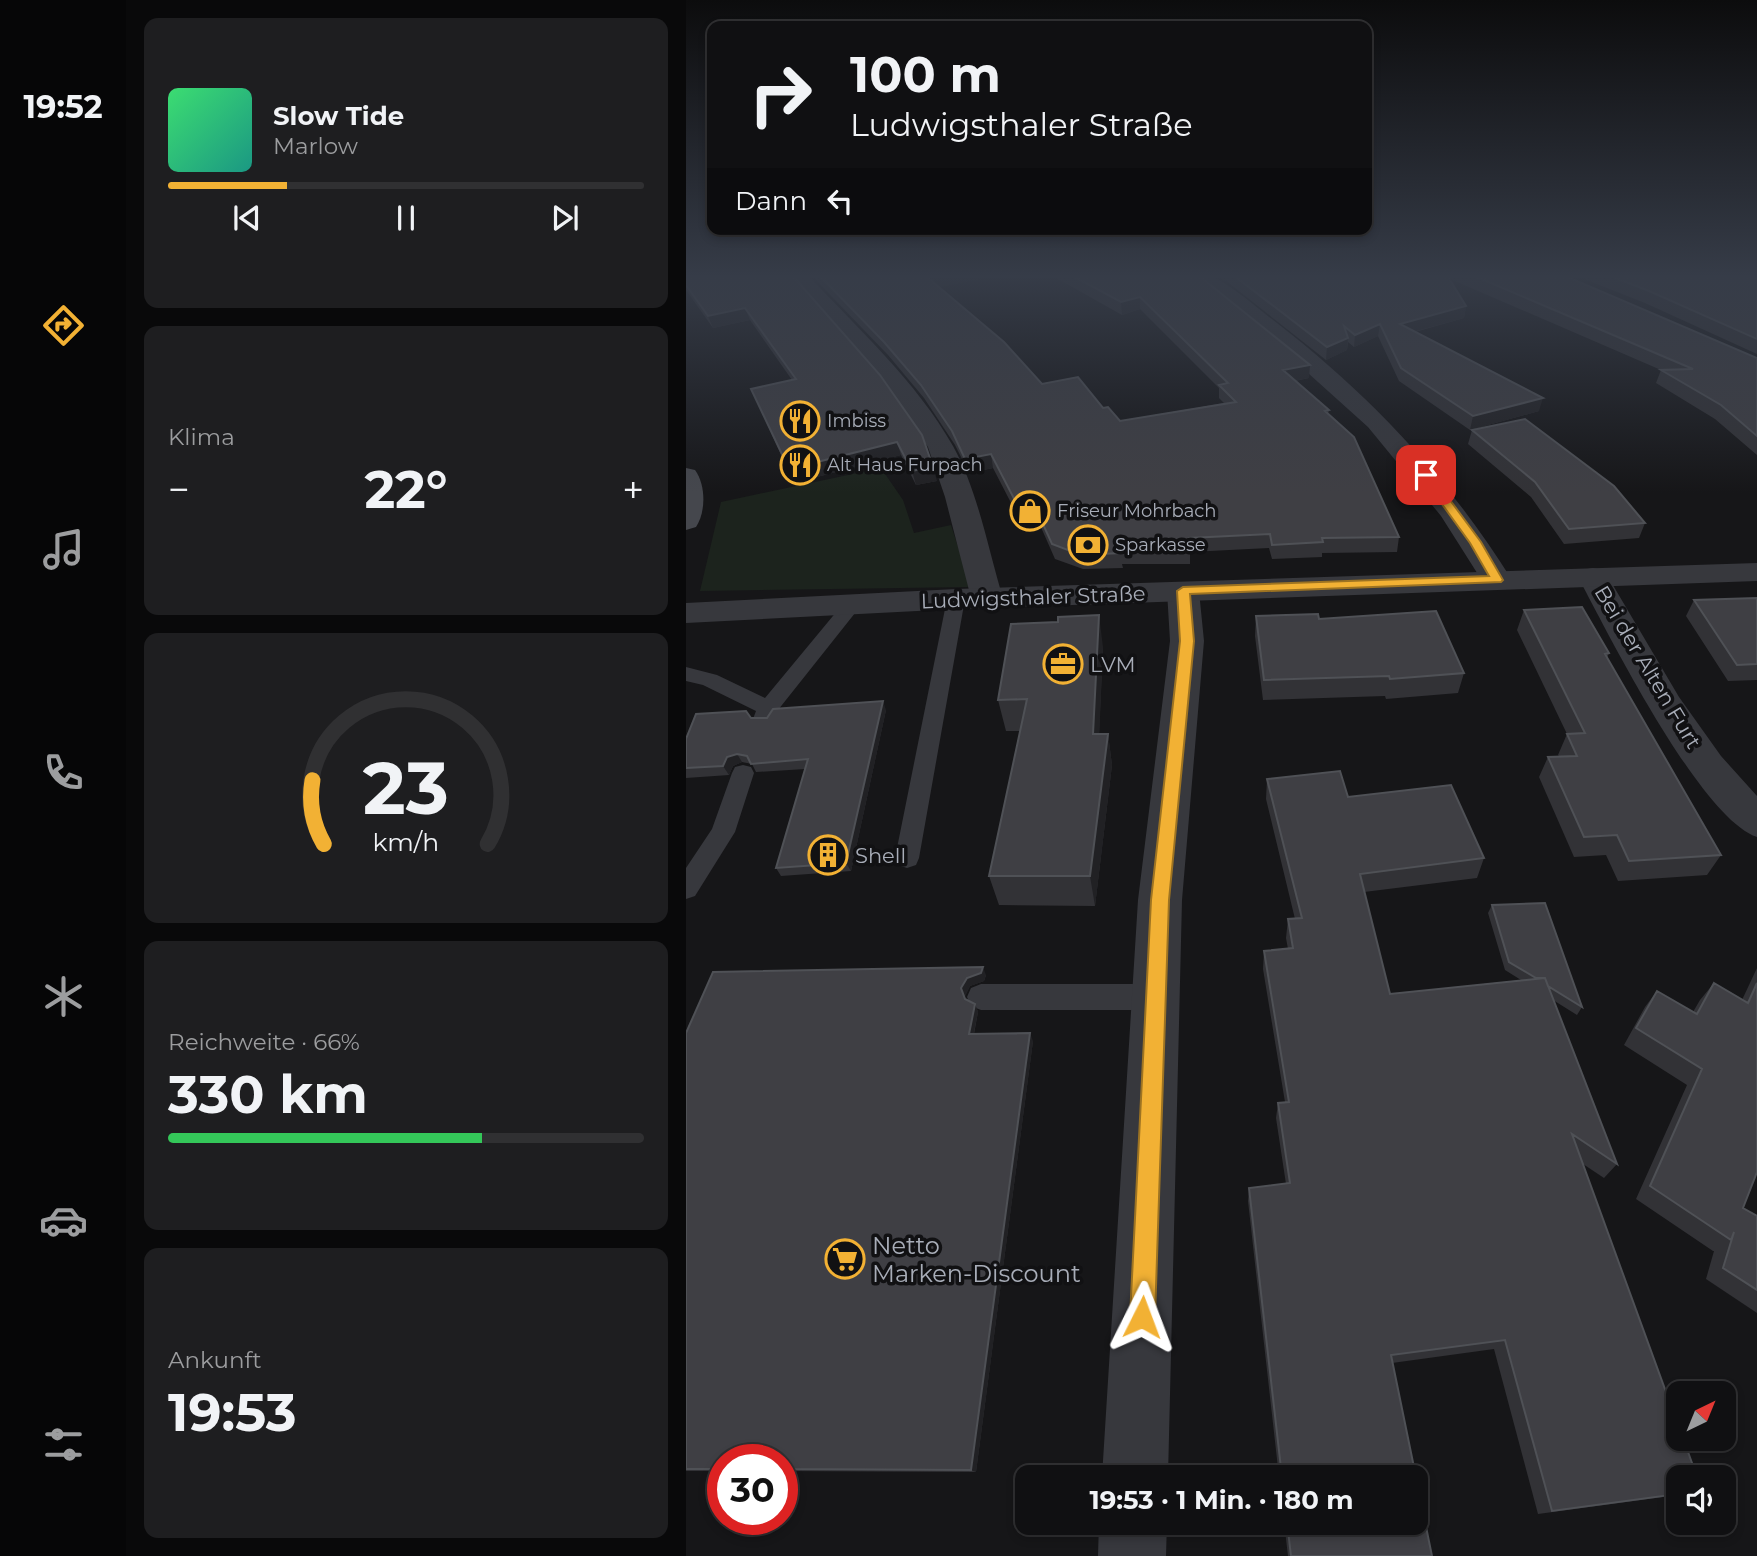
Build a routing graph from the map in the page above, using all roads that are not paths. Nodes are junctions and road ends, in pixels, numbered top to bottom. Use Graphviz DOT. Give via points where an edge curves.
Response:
graph roads {
  1 [pos="863,348"];
  2 [pos="1292,348"];
  3 [pos="686,476"];
  4 [pos="686,521"];
  5 [pos="1757,572"];
  6 [pos="1593,577"];
  7 [pos="1497,580"];
  8 [pos="1183,591"];
  9 [pos="972,599"];
  10 [pos="854,603"];
  11 [pos="686,613"];
  12 [pos="686,674"];
  13 [pos="766,713"];
  14 [pos="743,774"];
  15 [pos="1757,821"];
  16 [pos="906,858"];
  17 [pos="686,889"];
  18 [pos="981,997"];
  19 [pos="1158,997"];
  20 [pos="1136,1465"];
  21 [pos="1133,1535"];
  22 [pos="1132,1556"];
  1 -- 9 [label="street" via="942,447 959,497"];
  2 -- 7 [label="street" via="1378,419 1442,495"];
  3 -- 4 [label="main road" via="690,497"];
  5 -- 6 [label="street, Ludwigsthaler Straße"];
  6 -- 7 [label="street, Ludwigsthaler Straße"];
  6 -- 15 [label="street, Bei der Alten Furt" via="1647,675 1695,747"];
  7 -- 8 [label="street, Ludwigsthaler Straße"];
  8 -- 9 [label="street, Ludwigsthaler Straße"];
  8 -- 19 [label="street" via="1187,641 1160,900"];
  9 -- 10 [label="street, Ludwigsthaler Straße"];
  9 -- 16 [label="lane"];
  10 -- 11 [label="street, Ludwigsthaler Straße"];
  10 -- 13 [label="lane"];
  12 -- 13 [label="lane" via="710,680"];
  14 -- 17 [label="lane" via="723,832"];
  18 -- 19 [label="lane"];
  19 -- 20 [label="street"];
  21 -- 22 [label="street"];
}
